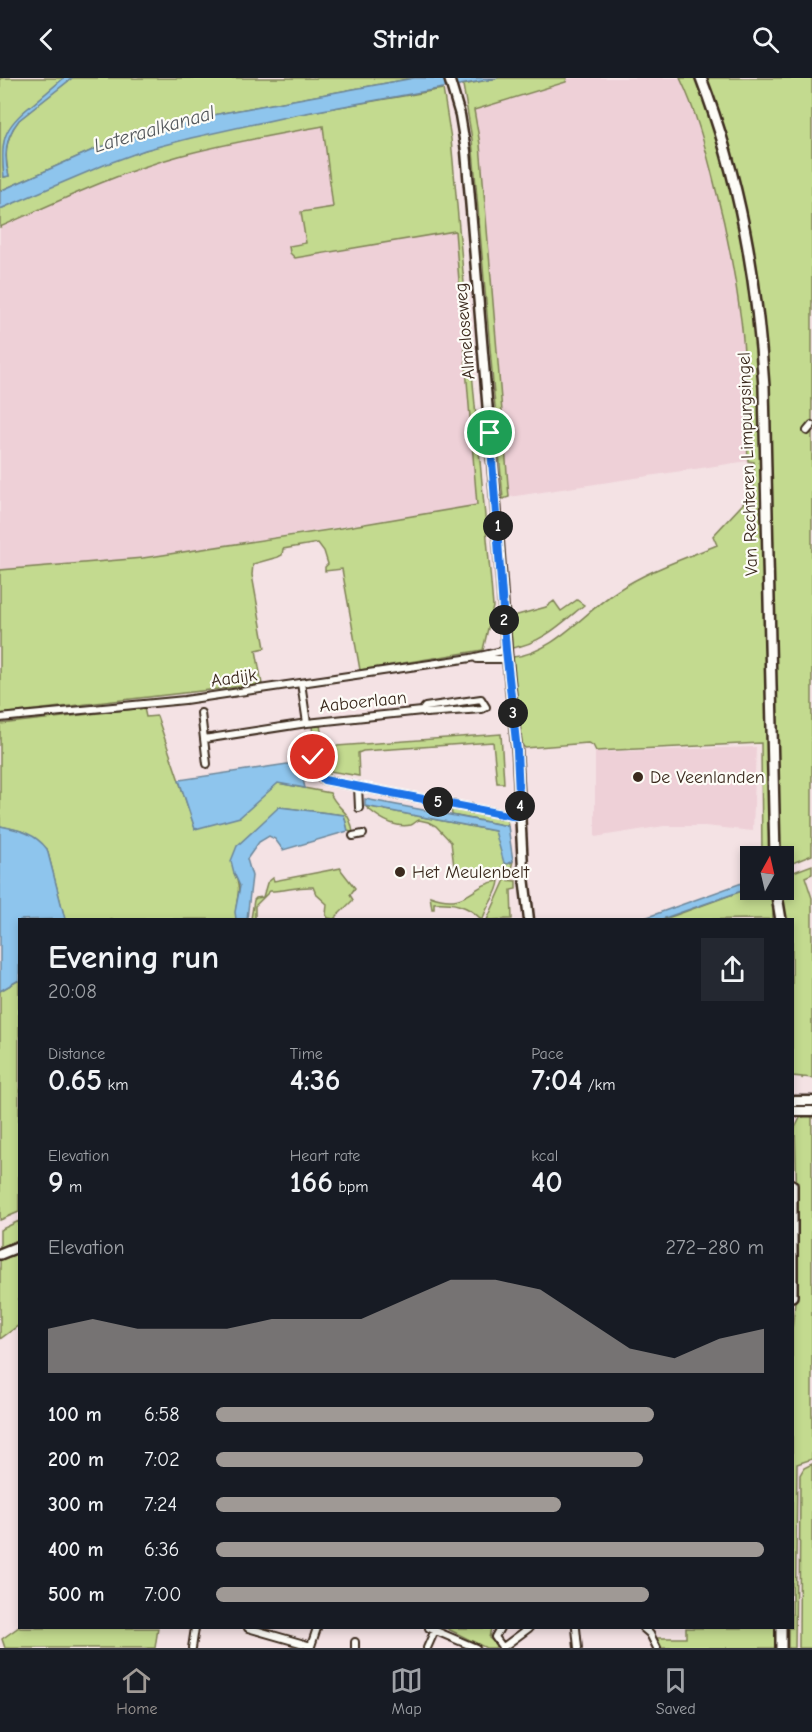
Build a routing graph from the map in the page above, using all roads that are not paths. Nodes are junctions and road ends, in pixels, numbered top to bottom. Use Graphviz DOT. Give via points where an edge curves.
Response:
graph roads {
  1 [pos="449,78"];
  2 [pos="701,78"];
  3 [pos="507,655"];
  4 [pos="301,683"];
  5 [pos="422,711"];
  6 [pos="201,713"];
  7 [pos="0,718"];
  8 [pos="307,723"];
  9 [pos="204,739"];
  10 [pos="313,757"];
  11 [pos="207,764"];
  12 [pos="358,786"];
  13 [pos="358,808"];
  14 [pos="520,816"];
  15 [pos="363,834"];
  16 [pos="353,836"];
  17 [pos="775,846"];
  18 [pos="776,900"];
  19 [pos="778,900"];
  20 [pos="529,918"];
  21 [pos="775,918"];
  22 [pos="781,918"];
  23 [pos="794,1101"];
  24 [pos="812,1101"];
  25 [pos="794,1111"];
  26 [pos="812,1111"];
  27 [pos="18,1247"];
  28 [pos="0,1254"];
  29 [pos="195,1629"];
  30 [pos="251,1629"];
  31 [pos="317,1629"];
  32 [pos="436,1629"];
  33 [pos="499,1629"];
  34 [pos="527,1629"];
  35 [pos="576,1629"];
  36 [pos="645,1629"];
  37 [pos="782,1629"];
  38 [pos="311,1647"];
  39 [pos="192,1648"];
  40 [pos="427,1648"];
  41 [pos="476,1648"];
  42 [pos="503,1648"];
  43 [pos="578,1648"];
  44 [pos="657,1648"];
  45 [pos="781,1648"];
  1 -- 3 [label="street, Almeloseweg" via="466,152"];
  2 -- 17 [label="main road, Van Rechteren Limpurgsingel" via="738,194 761,334"];
  3 -- 4 [label="street, Aadijk"];
  3 -- 14 [label="street, Almeloseweg"];
  4 -- 7 [label="street, Aadijk" via="185,700"];
  4 -- 8 [label="street, Aaboerlaan"];
  5 -- 5 [label="street, Aaboerlaan" via="425,707 481,699 486,707"];
  5 -- 8 [label="street, Aaboerlaan"];
  6 -- 9 [label="street"];
  8 -- 9 [label="street, Aaboerlaan"];
  9 -- 11 [label="street"];
  10 -- 12 [label="street" via="314,770 324,780"];
  12 -- 13 [label="street"];
  12 -- 14 [label="street"];
  14 -- 20 [label="street, Almeloseweg"];
  15 -- 16 [label="street"];
  18 -- 21 [label="main road"];
  19 -- 22 [label="main road"];
  23 -- 24 [label="street"];
  25 -- 26 [label="street"];
  27 -- 28 [label="main road"];
  29 -- 39 [label="street"];
  30 -- 38 [label="street"];
  31 -- 38 [label="street"];
  32 -- 40 [label="street"];
  32 -- 41 [label="street"];
  33 -- 42 [label="street" via="495,1637"];
  34 -- 42 [label="street"];
  35 -- 43 [label="street"];
  36 -- 44 [label="street"];
  37 -- 45 [label="main road"];
}
